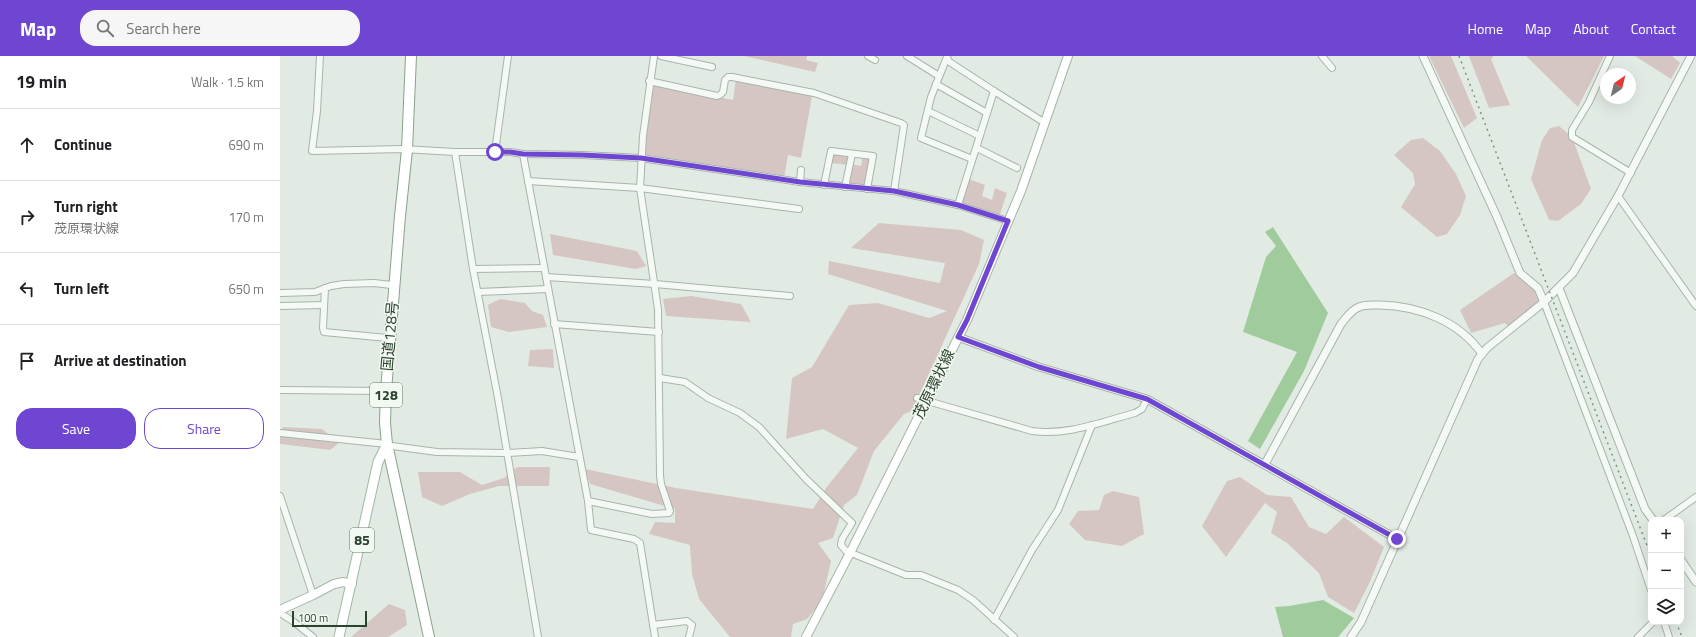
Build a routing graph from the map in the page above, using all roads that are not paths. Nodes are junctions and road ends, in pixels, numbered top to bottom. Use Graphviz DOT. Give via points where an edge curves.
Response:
graph roads {
  1 [pos="320,56"];
  2 [pos="411,56"];
  3 [pos="508,56"];
  4 [pos="654,56"];
  5 [pos="661,56"];
  6 [pos="868,56"];
  7 [pos="907,56"];
  8 [pos="947,56"];
  9 [pos="1068,56"];
  10 [pos="1322,56"];
  11 [pos="1423,56"];
  12 [pos="1610,56"];
  13 [pos="1691,56"];
  14 [pos="875,60"];
  15 [pos="712,67"];
  16 [pos="1332,68"];
  17 [pos="939,76"];
  18 [pos="649,81"];
  19 [pos="936,84"];
  20 [pos="994,91"];
  21 [pos="928,111"];
  22 [pos="987,113"];
  23 [pos="1045,123"];
  24 [pos="980,136"];
  25 [pos="977,148"];
  26 [pos="407,150"];
  27 [pos="455,152"];
  28 [pos="495,152"];
  29 [pos="523,154"];
  30 [pos="852,154"];
  31 [pos="641,158"];
  32 [pos="972,159"];
  33 [pos="1017,168"];
  34 [pos="801,170"];
  35 [pos="1631,173"];
  36 [pos="528,181"];
  37 [pos="800,182"];
  38 [pos="824,185"];
  39 [pos="845,187"];
  40 [pos="640,188"];
  41 [pos="866,189"];
  42 [pos="894,191"];
  43 [pos="1618,196"];
  44 [pos="958,205"];
  45 [pos="799,209"];
  46 [pos="1008,221"];
  47 [pos="544,268"];
  48 [pos="473,269"];
  49 [pos="546,276"];
  50 [pos="395,280"];
  51 [pos="655,284"];
  52 [pos="325,288"];
  53 [pos="1559,288"];
  54 [pos="548,289"];
  55 [pos="478,292"];
  56 [pos="280,294"];
  57 [pos="790,296"];
  58 [pos="1544,302"];
  59 [pos="324,305"];
  60 [pos="280,306"];
  61 [pos="1696,306"];
  62 [pos="554,324"];
  63 [pos="659,332"];
  64 [pos="391,334"];
  65 [pos="958,337"];
  66 [pos="1482,354"];
  67 [pos="660,378"];
  68 [pos="280,390"];
  69 [pos="386,391"];
  70 [pos="917,398"];
  71 [pos="1147,399"];
  72 [pos="926,401"];
  73 [pos="1092,425"];
  74 [pos="280,433"];
  75 [pos="387,444"];
  76 [pos="506,453"];
  77 [pos="579,457"];
  78 [pos="1265,464"];
  79 [pos="280,496"];
  80 [pos="1696,497"];
  81 [pos="588,501"];
  82 [pos="1651,517"];
  83 [pos="1668,517"];
  84 [pos="1397,539"];
  85 [pos="850,553"];
  86 [pos="1684,564"];
  87 [pos="1696,582"];
  88 [pos="352,584"];
  89 [pos="1651,589"];
  90 [pos="313,595"];
  91 [pos="280,612"];
  92 [pos="994,620"];
  93 [pos="653,625"];
  94 [pos="1650,625"];
  95 [pos="1665,625"];
  96 [pos="313,637"];
  97 [pos="338,637"];
  98 [pos="429,637"];
  99 [pos="538,637"];
  100 [pos="655,637"];
  101 [pos="689,637"];
  102 [pos="806,637"];
  103 [pos="1014,637"];
  104 [pos="1351,637"];
  105 [pos="1638,637"];
  106 [pos="1669,637"];
  1 -- 26 [label="street" via="312,151 403,148"];
  2 -- 26 [label="highway, 国道128号 / 128"];
  3 -- 28 [label="street"];
  4 -- 18 [label="street"];
  5 -- 15 [label="street"];
  6 -- 14 [label="street"];
  7 -- 17 [label="street"];
  8 -- 17 [label="street"];
  8 -- 20 [label="street" via="948,61"];
  9 -- 23 [label="main road, 茂原環状線"];
  10 -- 16 [label="street"];
  11 -- 58 [label="street" via="1520,273 1538,288"];
  12 -- 35 [label="street" via="1571,134"];
  13 -- 35 [label="street"];
  17 -- 19 [label="street"];
  18 -- 31 [label="street"];
  18 -- 42 [label="street" via="717,96 723,92 725,80 732,77 814,93 901,123 904,125"];
  19 -- 21 [label="street"];
  19 -- 22 [label="street"];
  20 -- 22 [label="street"];
  20 -- 23 [label="street"];
  21 -- 24 [label="street"];
  21 -- 32 [label="street" via="921,138"];
  22 -- 24 [label="street"];
  23 -- 46 [label="main road, 茂原環状線"];
  24 -- 25 [label="street"];
  25 -- 32 [label="street"];
  25 -- 33 [label="street"];
  26 -- 27 [label="street"];
  26 -- 50 [label="highway, 国道128号 / 128"];
  27 -- 28 [label="street"];
  27 -- 48 [label="street"];
  28 -- 29 [label="street"];
  29 -- 31 [label="street"];
  29 -- 36 [label="street"];
  30 -- 38 [label="street" via="831,151"];
  30 -- 39 [label="street"];
  30 -- 41 [label="street" via="873,156"];
  31 -- 37 [label="street"];
  31 -- 40 [label="street"];
  32 -- 44 [label="street"];
  34 -- 37 [label="street"];
  35 -- 43 [label="street"];
  36 -- 40 [label="street"];
  36 -- 47 [label="street"];
  37 -- 38 [label="street"];
  38 -- 39 [label="street"];
  39 -- 41 [label="street"];
  40 -- 45 [label="street"];
  40 -- 51 [label="street"];
  41 -- 42 [label="street"];
  42 -- 44 [label="street"];
  43 -- 53 [label="street" via="1573,273"];
  43 -- 61 [label="street"];
  44 -- 46 [label="street"];
  46 -- 65 [label="main road, 茂原環状線"];
  47 -- 48 [label="street"];
  47 -- 49 [label="street"];
  48 -- 55 [label="street"];
  49 -- 51 [label="street"];
  49 -- 54 [label="street"];
  50 -- 52 [label="street" via="391,285 374,283"];
  50 -- 64 [label="highway, 国道128号 / 128"];
  51 -- 57 [label="street"];
  51 -- 63 [label="street"];
  52 -- 56 [label="street" via="315,292"];
  52 -- 59 [label="street"];
  53 -- 58 [label="street"];
  53 -- 82 [label="street"];
  54 -- 55 [label="street"];
  54 -- 62 [label="street"];
  55 -- 76 [label="street"];
  58 -- 66 [label="street"];
  58 -- 89 [label="street"];
  59 -- 60 [label="street"];
  59 -- 64 [label="street" via="324,332 387,338"];
  62 -- 63 [label="street"];
  62 -- 77 [label="street"];
  63 -- 67 [label="street"];
  64 -- 69 [label="highway, 国道128号 / 128"];
  65 -- 71 [label="street" via="1039,367"];
  65 -- 72 [label="main road, 茂原環状線"];
  66 -- 78 [label="street" via="1453,326 1420,311 1397,305 1358,307 1349,313 1341,324"];
  66 -- 84 [label="street" via="1474,366"];
  67 -- 81 [label="street" via="661,479 669,513 652,514"];
  67 -- 85 [label="street" via="685,382 708,398 740,413 759,427 806,479 852,523 841,545"];
  68 -- 69 [label="street"];
  69 -- 75 [label="highway, 国道128号 / 128"];
  70 -- 72 [label="street"];
  71 -- 73 [label="street" via="1142,409 1135,413"];
  71 -- 78 [label="street"];
  72 -- 73 [label="street" via="1037,432 1065,431"];
  72 -- 85 [label="main road, 茂原環状線"];
  73 -- 92 [label="street" via="1058,510 1032,550"];
  74 -- 75 [label="street"];
  75 -- 76 [label="street" via="437,452"];
  75 -- 88 [label="main road, 85" via="378,462"];
  75 -- 98 [label="highway, 国道128号 / 128"];
  76 -- 77 [label="street" via="542,451"];
  76 -- 99 [label="street"];
  77 -- 81 [label="street"];
  78 -- 84 [label="street"];
  79 -- 90 [label="street"];
  80 -- 83 [label="street"];
  81 -- 93 [label="street" via="591,530 634,539 640,543"];
  84 -- 104 [label="street" via="1361,622"];
  85 -- 92 [label="street" via="906,575 921,575 942,583 973,600"];
  85 -- 102 [label="main road, 茂原環状線"];
  86 -- 87 [label="street"];
  88 -- 90 [label="main road" via="334,584"];
  88 -- 97 [label="main road, 85"];
  90 -- 91 [label="main road"];
  91 -- 96 [label="street"];
  92 -- 103 [label="street"];
  93 -- 100 [label="street"];
  93 -- 101 [label="street" via="687,621 692,625"];
  94 -- 105 [label="street"];
  95 -- 106 [label="street"];
}
